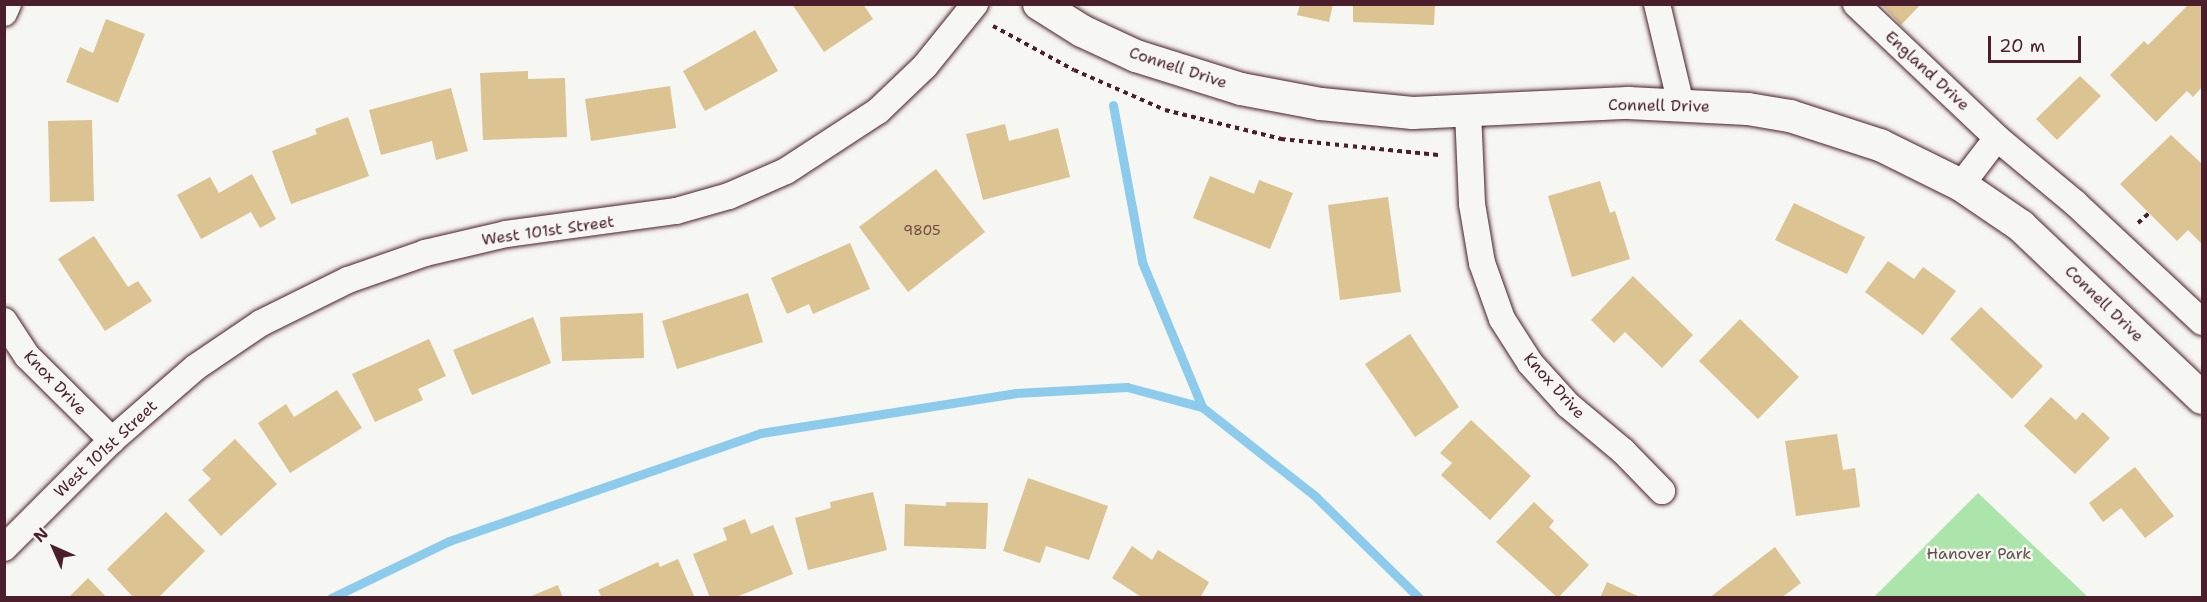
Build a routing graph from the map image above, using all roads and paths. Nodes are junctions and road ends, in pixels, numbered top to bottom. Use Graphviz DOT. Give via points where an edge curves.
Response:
graph roads {
  1 [pos="8,4"];
  2 [pos="975,4"];
  3 [pos="1039,4"];
  4 [pos="1657,4"];
  5 [pos="1856,4"];
  6 [pos="4,14"];
  7 [pos="1681,105"];
  8 [pos="1468,112"];
  9 [pos="1997,138"];
  10 [pos="1961,185"];
  11 [pos="4,321"];
  12 [pos="2202,322"];
  13 [pos="2202,398"];
  14 [pos="112,440"];
  15 [pos="1662,491"];
  16 [pos="4,548"];
  1 -- 6 [label="street"];
  2 -- 14 [label="street, West 101st Street" via="925,66 878,111 786,171 729,196 676,211 506,234 425,253 348,280 261,323 221,350"];
  3 -- 8 [label="street, Connell Drive" via="1082,31 1136,56 1241,89 1322,104 1413,113"];
  4 -- 7 [label="street"];
  5 -- 9 [label="street, England Drive"];
  7 -- 8 [label="street, Connell Drive" via="1628,103"];
  7 -- 10 [label="street, Connell Drive" via="1790,116 1880,145"];
  8 -- 15 [label="street, Knox Drive" via="1472,204 1482,263 1502,319 1530,363 1568,405 1623,451"];
  9 -- 10 [label="street"];
  9 -- 12 [label="street" via="2075,203"];
  10 -- 13 [label="street, Connell Drive" via="2021,226"];
  11 -- 14 [label="street, Knox Drive" via="27,356"];
  14 -- 16 [label="street, West 101st Street"];
}
